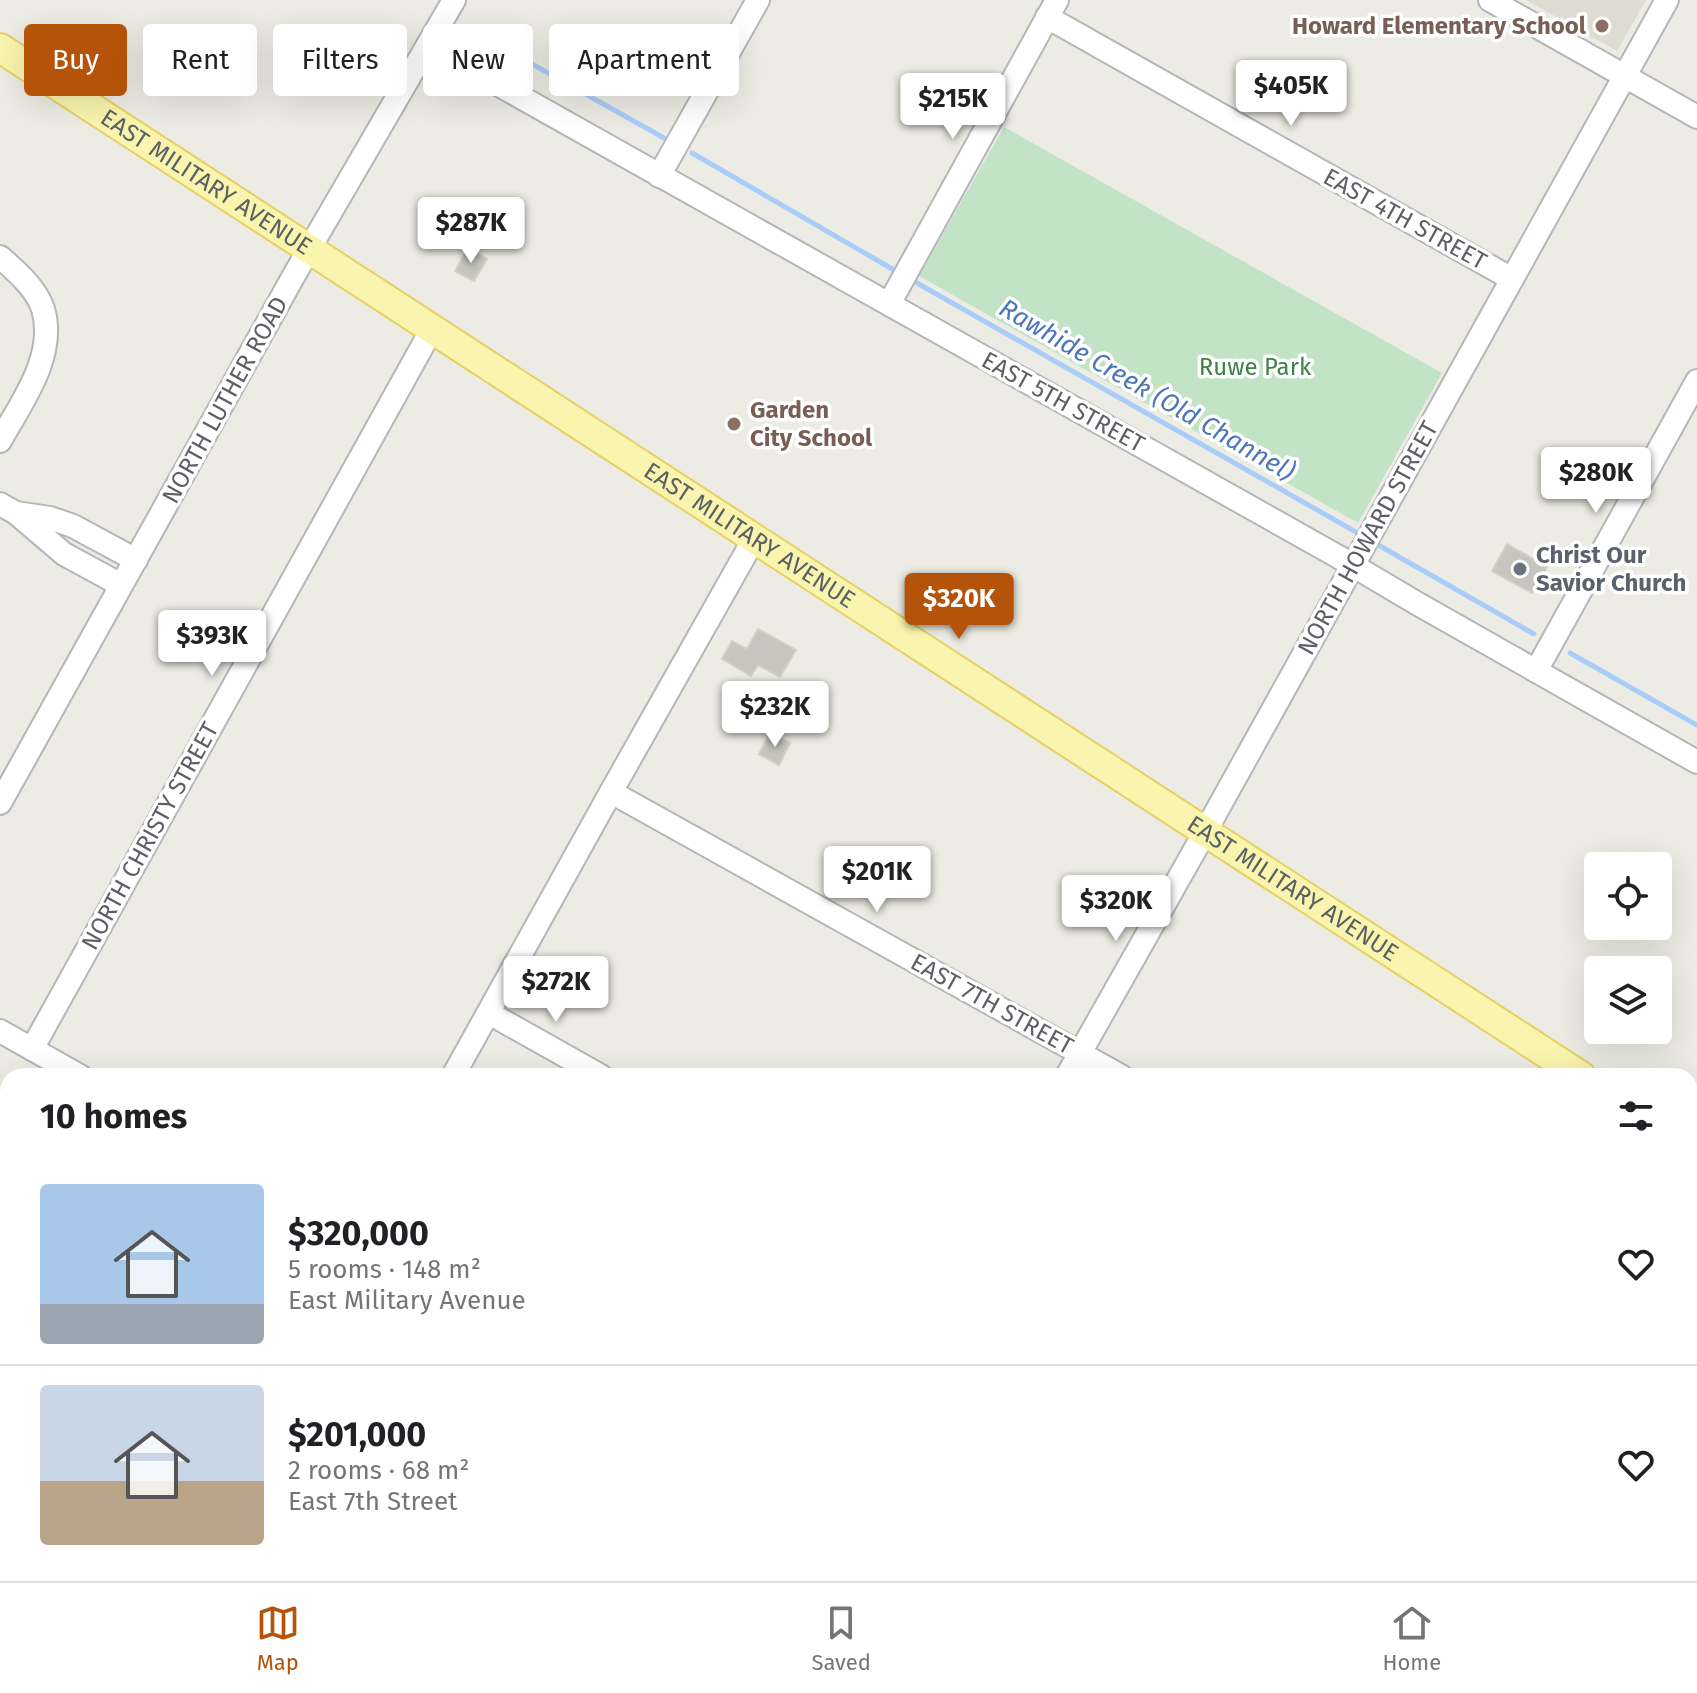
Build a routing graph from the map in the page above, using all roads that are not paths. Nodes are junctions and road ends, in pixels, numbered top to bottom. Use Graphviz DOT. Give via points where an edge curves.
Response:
graph roads {
  1 [pos="454,0"];
  2 [pos="758,0"];
  3 [pos="1490,0"];
  4 [pos="1667,0"];
  5 [pos="1052,8"];
  6 [pos="440,24"];
  7 [pos="0,48"];
  8 [pos="423,54"];
  9 [pos="1624,76"];
  10 [pos="518,96"];
  11 [pos="1697,117"];
  12 [pos="659,176"];
  13 [pos="309,248"];
  14 [pos="0,257"];
  15 [pos="1512,279"];
  16 [pos="889,304"];
  17 [pos="432,329"];
  18 [pos="1697,381"];
  19 [pos="0,441"];
  20 [pos="8,508"];
  21 [pos="754,539"];
  22 [pos="136,560"];
  23 [pos="1353,565"];
  24 [pos="121,585"];
  25 [pos="1536,671"];
  26 [pos="1697,762"];
  27 [pos="611,792"];
  28 [pos="0,803"];
  29 [pos="1205,832"];
  30 [pos="489,1013"];
  31 [pos="0,1031"];
  32 [pos="32,1049"];
  33 [pos="1080,1053"];
  34 [pos="66,1068"];
  35 [pos="458,1068"];
  36 [pos="587,1068"];
  37 [pos="1072,1068"];
  38 [pos="1107,1068"];
  39 [pos="1569,1068"];
  1 -- 6 [label="street, NORTH LUTHER ROAD"];
  2 -- 12 [label="street"];
  3 -- 9 [label="street"];
  4 -- 9 [label="street, NORTH HOWARD STREET"];
  5 -- 15 [label="street, EAST 4TH STREET"];
  5 -- 16 [label="street"];
  7 -- 13 [label="main road, EAST MILITARY AVENUE"];
  8 -- 13 [label="street, NORTH LUTHER ROAD"];
  9 -- 11 [label="street"];
  9 -- 15 [label="street, NORTH HOWARD STREET"];
  10 -- 12 [label="street, EAST 5TH STREET"];
  12 -- 16 [label="street, EAST 5TH STREET"];
  13 -- 17 [label="main road, EAST MILITARY AVENUE"];
  13 -- 22 [label="street, NORTH LUTHER ROAD"];
  14 -- 19 [label="street" via="43,308 45,342 39,368"];
  15 -- 23 [label="street, NORTH HOWARD STREET"];
  16 -- 23 [label="street, EAST 5TH STREET"];
  17 -- 21 [label="main road, EAST MILITARY AVENUE"];
  17 -- 32 [label="street, NORTH CHRISTY STREET"];
  18 -- 25 [label="street"];
  20 -- 22 [label="street" via="73,526"];
  20 -- 24 [label="street" via="64,554"];
  21 -- 27 [label="street"];
  21 -- 29 [label="main road, EAST MILITARY AVENUE"];
  22 -- 24 [label="street, NORTH LUTHER ROAD"];
  23 -- 25 [label="street, EAST 5TH STREET"];
  23 -- 29 [label="street, NORTH HOWARD STREET"];
  24 -- 28 [label="street, NORTH LUTHER ROAD"];
  25 -- 26 [label="street, EAST 5TH STREET"];
  27 -- 30 [label="street"];
  27 -- 33 [label="street, EAST 7TH STREET"];
  29 -- 33 [label="street, NORTH HOWARD STREET"];
  29 -- 39 [label="main road, EAST MILITARY AVENUE"];
  30 -- 35 [label="street"];
  30 -- 36 [label="street"];
  31 -- 32 [label="street"];
  32 -- 34 [label="street"];
  33 -- 37 [label="street, NORTH HOWARD STREET"];
  33 -- 38 [label="street, EAST 7TH STREET"];
}
